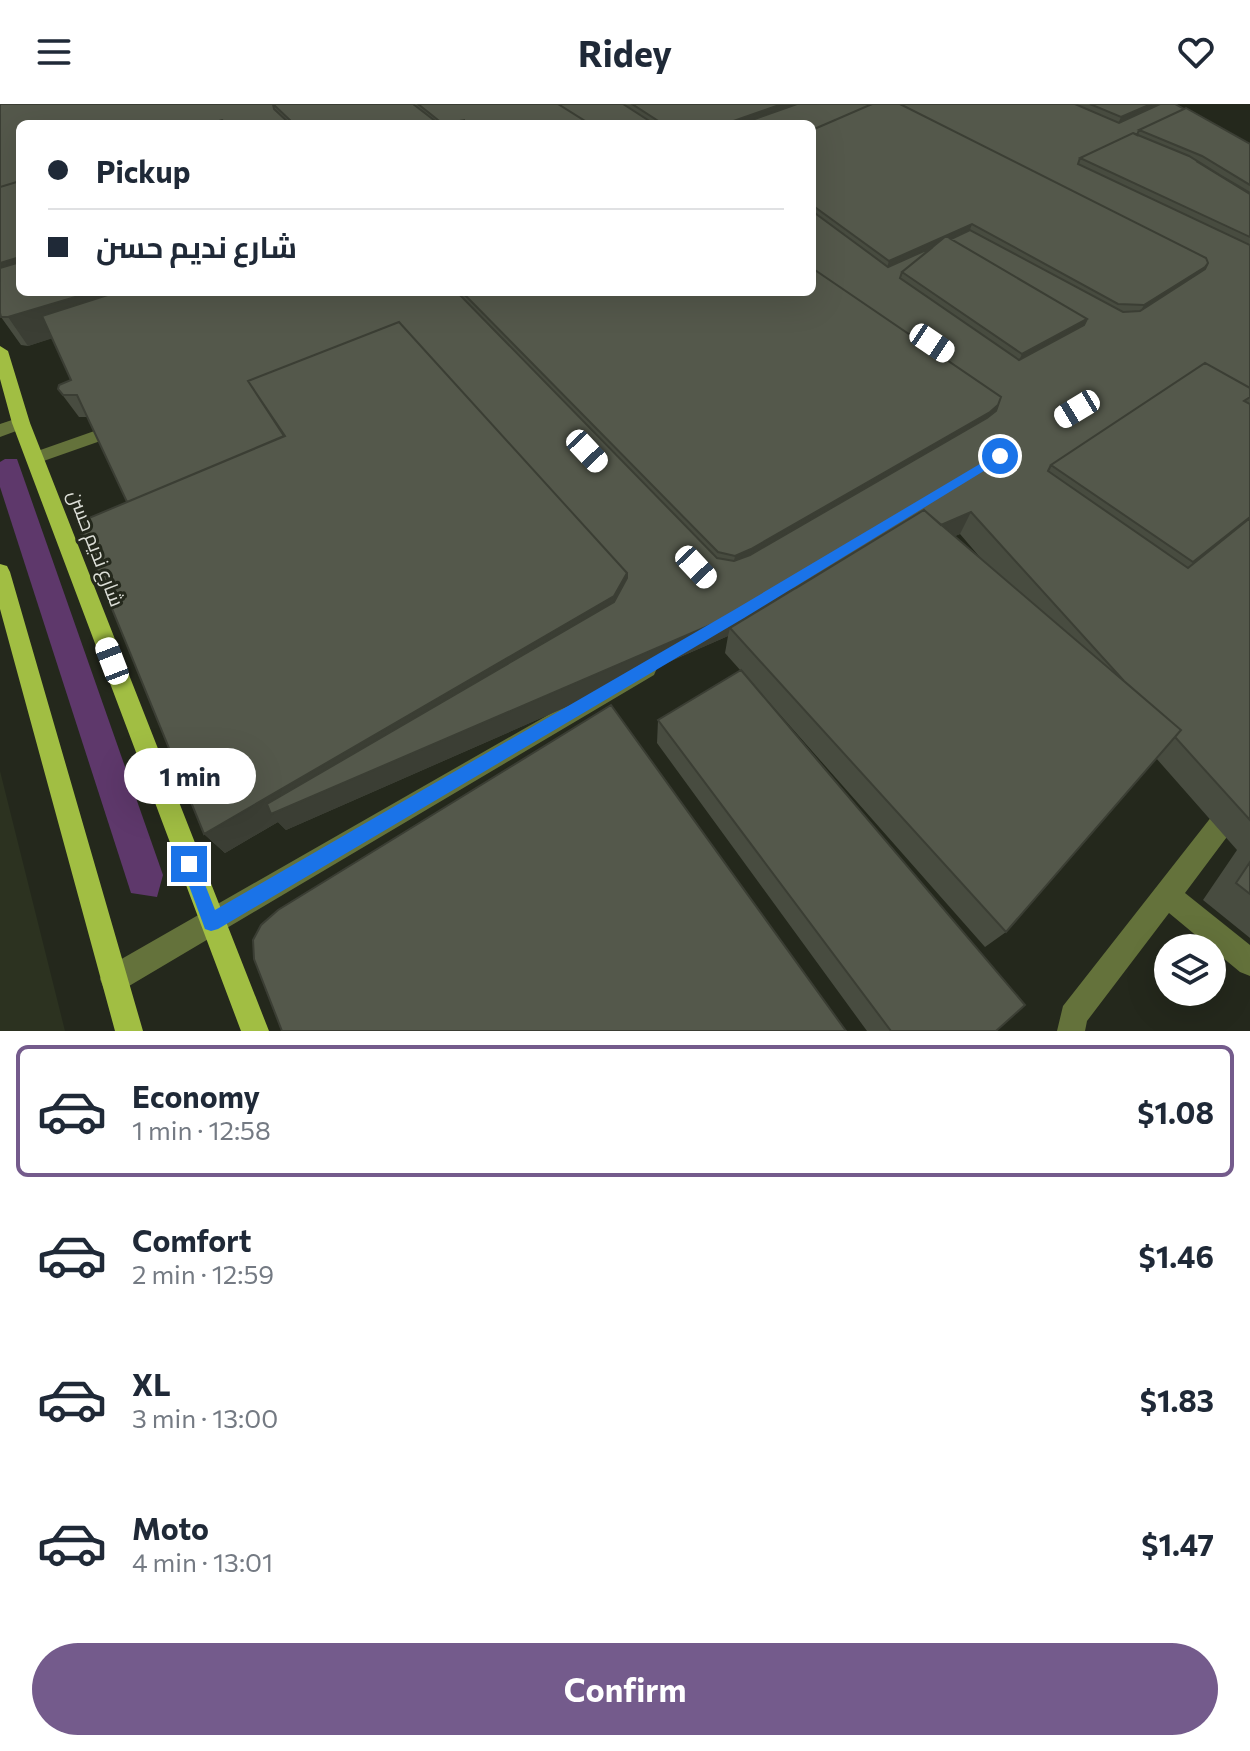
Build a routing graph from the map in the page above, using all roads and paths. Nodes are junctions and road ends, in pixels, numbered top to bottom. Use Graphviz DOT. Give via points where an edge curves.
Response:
graph roads {
  1 [pos="0,351"];
  2 [pos="140,422"];
  3 [pos="11,427"];
  4 [pos="35,458"];
  5 [pos="0,572"];
  6 [pos="672,654"];
  7 [pos="1250,787"];
  8 [pos="1168,896"];
  9 [pos="211,922"];
  10 [pos="1250,962"];
  11 [pos="114,979"];
  12 [pos="129,1031"];
  13 [pos="255,1031"];
  14 [pos="1071,1031"];
  1 -- 3 [label="main road, شارع نديم حسن"];
  2 -- 4 [label="street"];
  3 -- 4 [label="main road, شارع نديم حسن"];
  4 -- 9 [label="main road, شارع نديم حسن"];
  5 -- 11 [label="main road"];
  6 -- 9 [label="street"];
  7 -- 8 [label="street"];
  8 -- 10 [label="street"];
  8 -- 14 [label="street" via="1073,1016"];
  9 -- 11 [label="street"];
  9 -- 13 [label="main road, شارع نديم حسن"];
  11 -- 12 [label="main road"];
}
